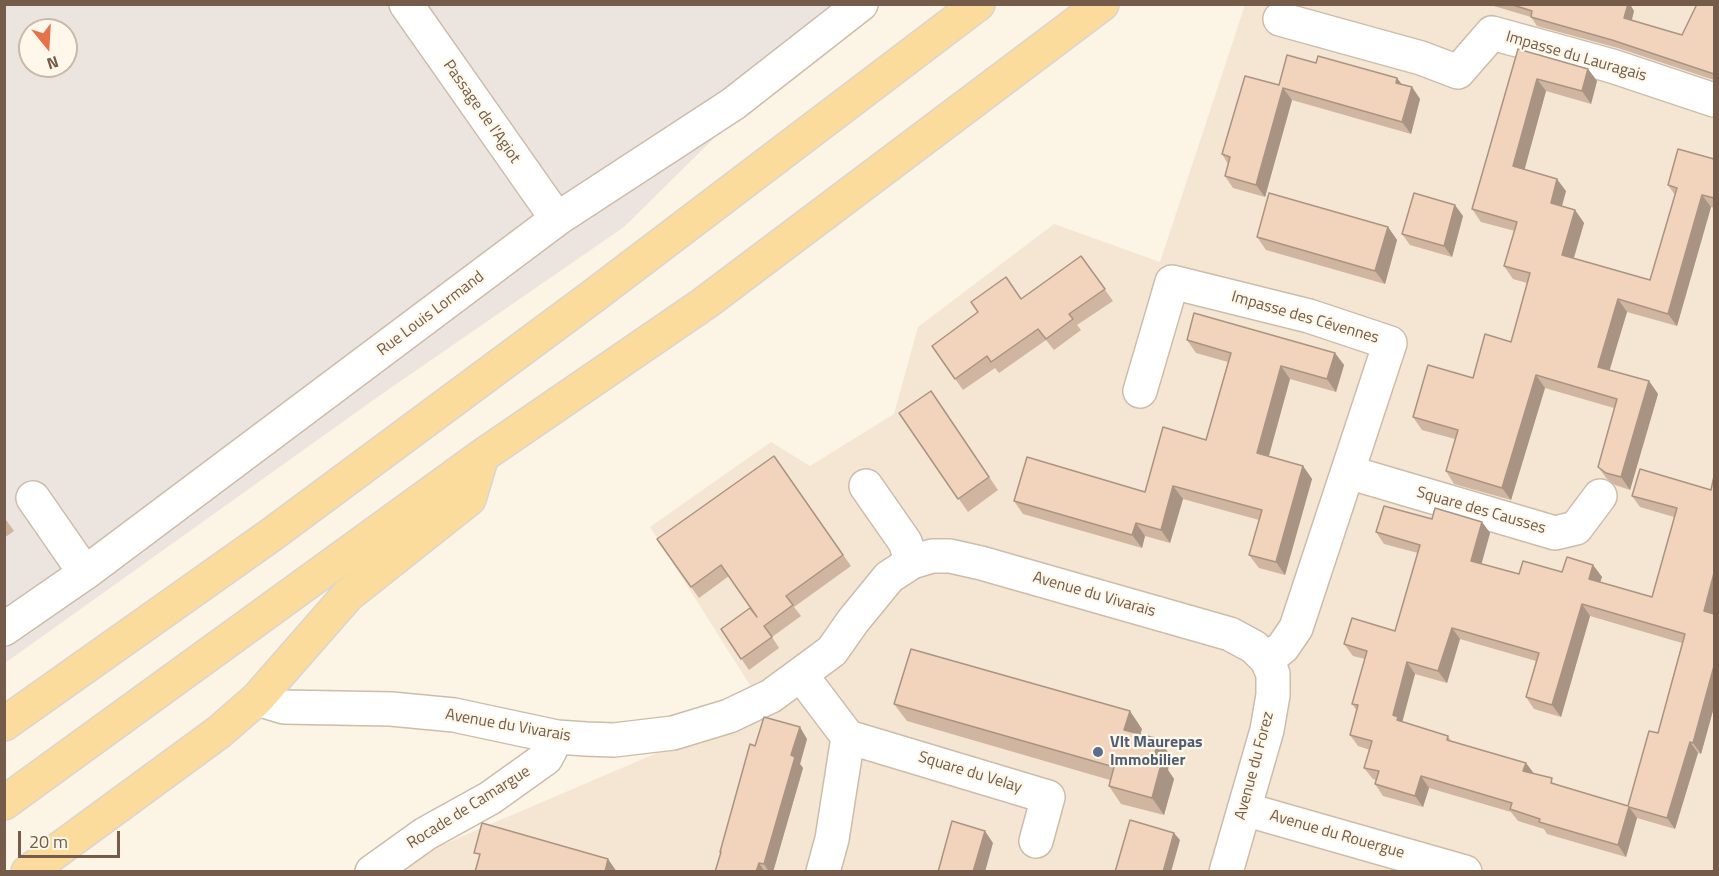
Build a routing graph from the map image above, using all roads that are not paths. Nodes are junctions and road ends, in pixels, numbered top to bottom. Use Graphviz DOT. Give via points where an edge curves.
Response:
graph roads {
  1 [pos="406,4"];
  2 [pos="861,4"];
  3 [pos="978,4"];
  4 [pos="1102,4"];
  5 [pos="1280,19"];
  6 [pos="1714,100"];
  7 [pos="557,219"];
  8 [pos="1140,391"];
  9 [pos="482,456"];
  10 [pos="1348,472"];
  11 [pos="866,486"];
  12 [pos="1600,496"];
  13 [pos="33,498"];
  14 [pos="912,562"];
  15 [pos="85,573"];
  16 [pos="4,629"];
  17 [pos="1267,660"];
  18 [pos="801,675"];
  19 [pos="257,699"];
  20 [pos="4,724"];
  21 [pos="557,736"];
  22 [pos="848,737"];
  23 [pos="4,803"];
  24 [pos="1244,809"];
  25 [pos="1036,841"];
  26 [pos="28,872"];
  27 [pos="372,872"];
  28 [pos="823,872"];
  29 [pos="1226,872"];
  30 [pos="1465,872"];
  1 -- 7 [label="street, Passage de l'Agiot"];
  2 -- 7 [label="street, Rue Louis Lormand" via="733,104"];
  3 -- 20 [label="main road" via="271,535"];
  4 -- 9 [label="main road" via="705,303"];
  5 -- 6 [label="street, Impasse du Lauragais" via="1421,57 1458,72 1492,33 1612,66"];
  7 -- 15 [label="street, Rue Louis Lormand"];
  8 -- 10 [label="street, Impasse des Cévennes" via="1172,282 1309,316 1390,343"];
  9 -- 19 [label="main road" via="469,499 348,595"];
  9 -- 23 [label="main road"];
  10 -- 12 [label="street, Square des Causses" via="1555,533 1576,528"];
  10 -- 17 [label="street, Impasse des Cévennes" via="1296,628 1283,647"];
  11 -- 14 [label="street" via="905,542"];
  13 -- 15 [label="street"];
  14 -- 17 [label="street, Avenue du Vivarais" via="950,556 981,562 1230,634 1254,647"];
  14 -- 18 [label="street, Avenue du Vivarais" via="889,577 832,651"];
  15 -- 16 [label="street, Rue Louis Lormand"];
  17 -- 24 [label="street, Avenue du Forez" via="1272,674 1272,704"];
  18 -- 21 [label="street, Avenue du Vivarais" via="771,696 729,716 673,733 614,740"];
  18 -- 22 [label="street"];
  19 -- 21 [label="street, Avenue du Vivarais" via="284,707 391,709 454,715"];
  19 -- 26 [label="main road" via="219,732"];
  21 -- 27 [label="street, Rocade de Camargue" via="546,758"];
  22 -- 25 [label="street, Square du Velay" via="1048,797"];
  22 -- 28 [label="street"];
  24 -- 29 [label="street, Avenue du Forez"];
  24 -- 30 [label="street, Avenue du Rouergue"];
}
